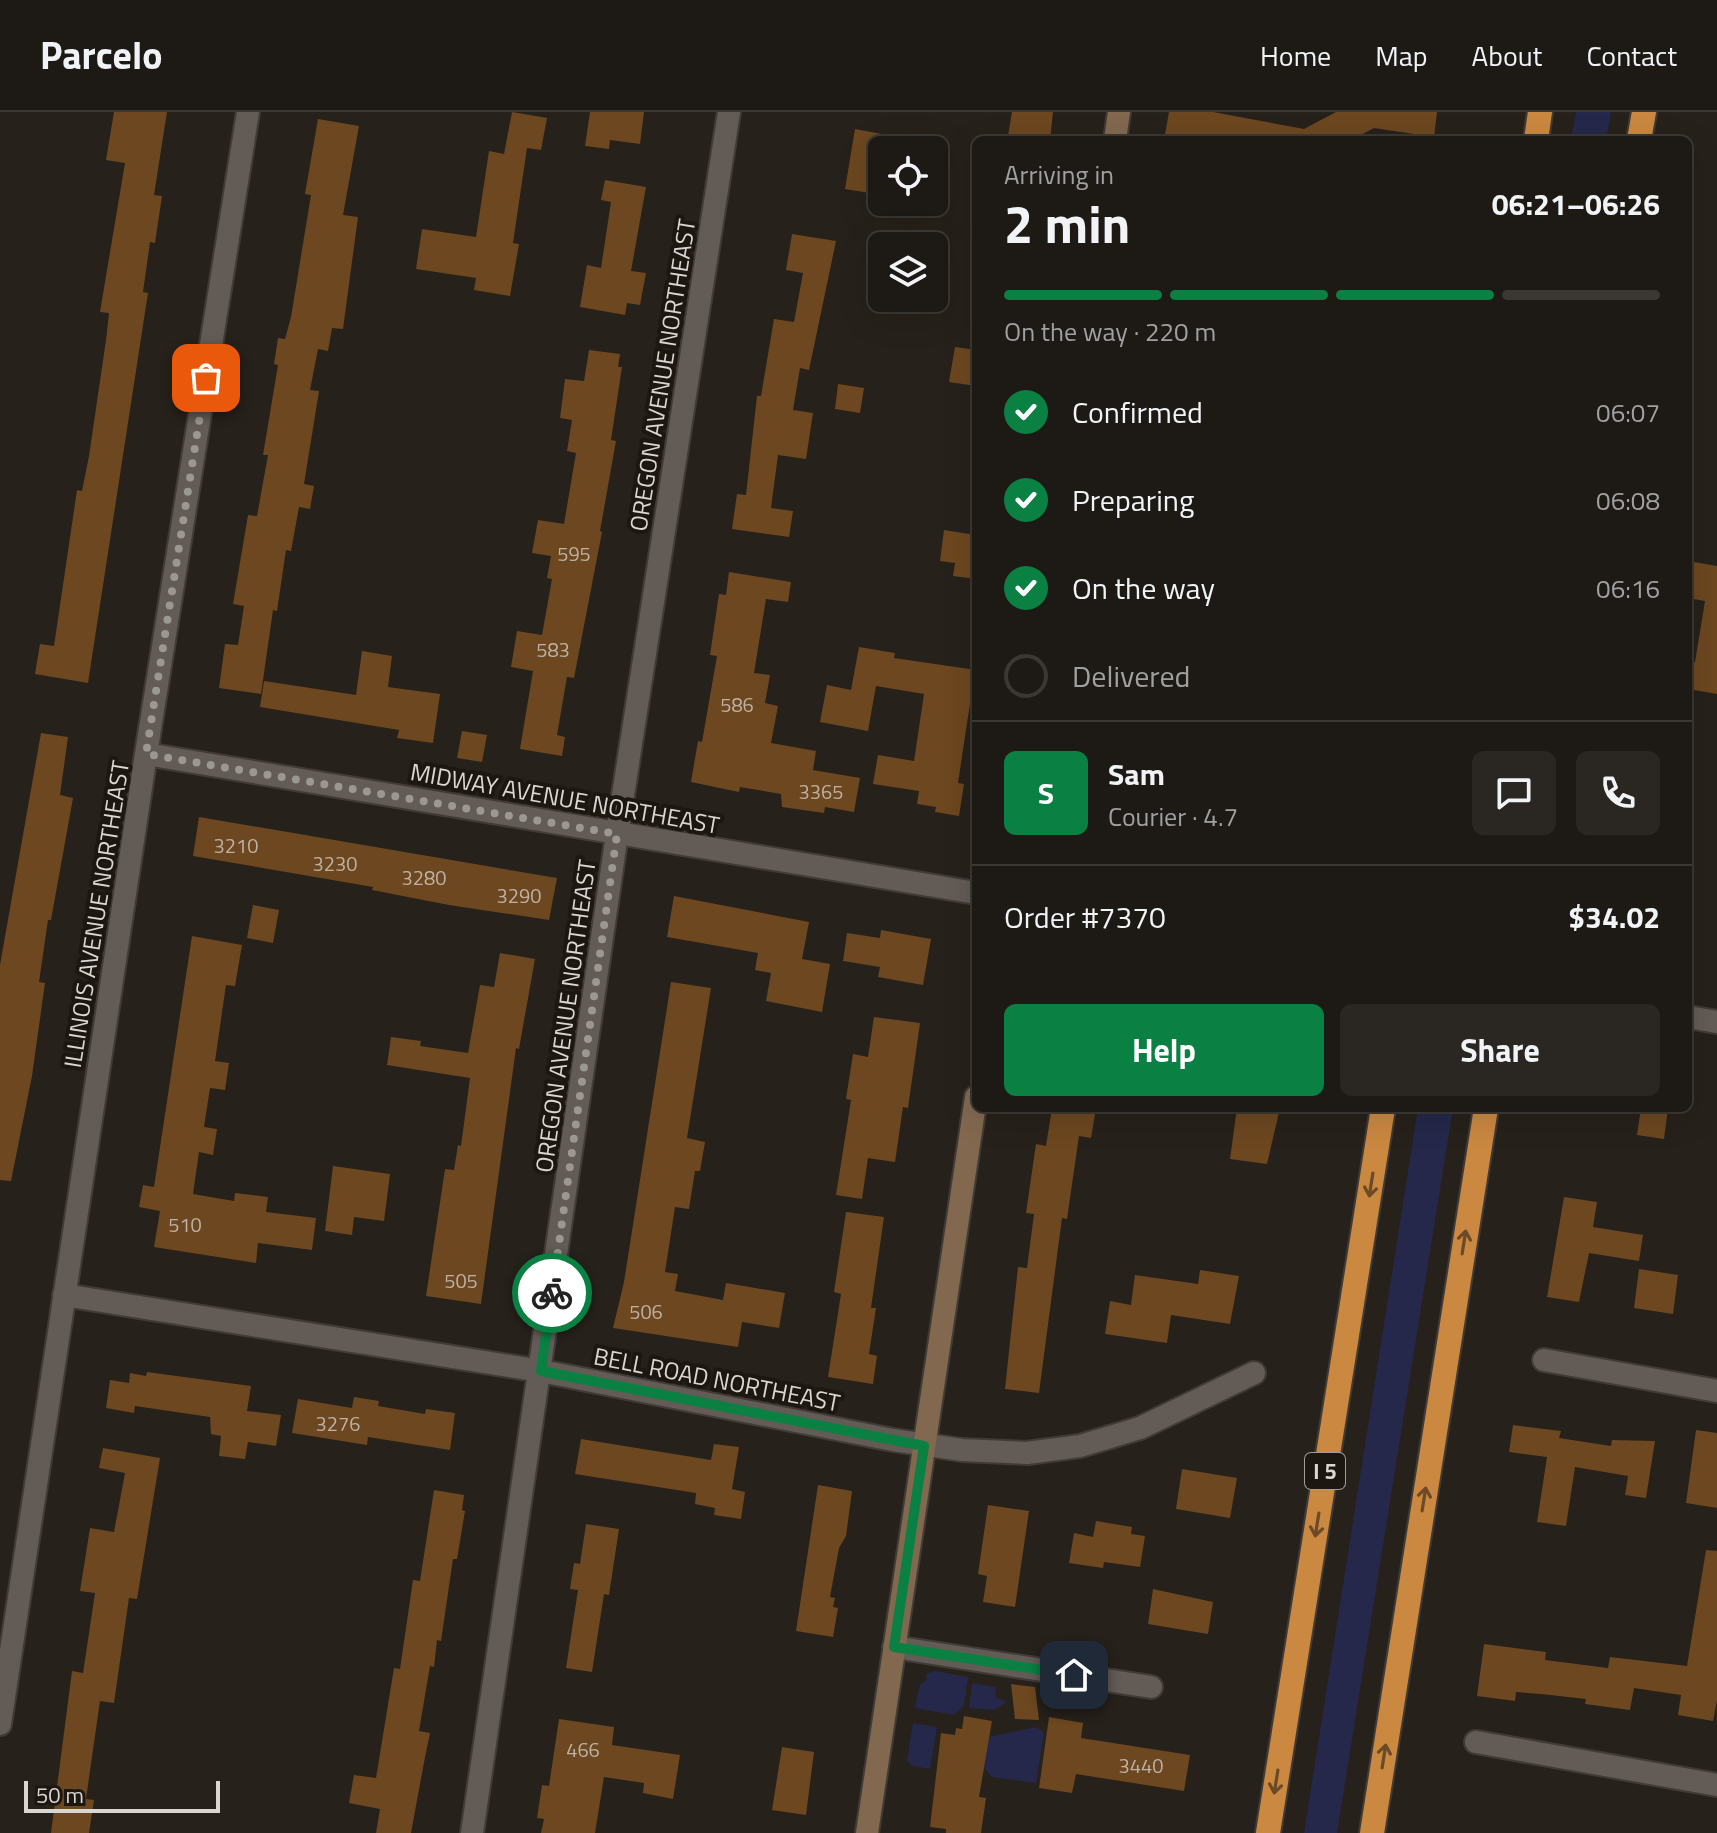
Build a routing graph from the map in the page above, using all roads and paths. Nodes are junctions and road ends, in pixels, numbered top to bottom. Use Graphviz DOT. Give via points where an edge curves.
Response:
graph roads {
  1 [pos="248,112"];
  2 [pos="729,112"];
  3 [pos="1119,112"];
  4 [pos="1540,112"];
  5 [pos="1644,112"];
  6 [pos="1116,136"];
  7 [pos="1537,136"];
  8 [pos="1640,136"];
  9 [pos="146,754"];
  10 [pos="617,834"];
  11 [pos="972,892"];
  12 [pos="1692,1018"];
  13 [pos="1717,1022"];
  14 [pos="974,1112"];
  15 [pos="1382,1112"];
  16 [pos="1485,1112"];
  17 [pos="64,1295"];
  18 [pos="1544,1360"];
  19 [pos="541,1371"];
  20 [pos="1254,1373"];
  21 [pos="1717,1391"];
  22 [pos="924,1446"];
  23 [pos="894,1647"];
  24 [pos="1151,1687"];
  25 [pos="0,1724"];
  26 [pos="1476,1742"];
  27 [pos="1717,1785"];
  28 [pos="472,1833"];
  29 [pos="867,1833"];
  30 [pos="1268,1833"];
  31 [pos="1372,1833"];
  1 -- 9 [label="street, ILLINOIS AVENUE NORTHEAST"];
  2 -- 10 [label="street, OREGON AVENUE NORTHEAST"];
  3 -- 6 [label="main road"];
  4 -- 7 [label="highway"];
  5 -- 8 [label="highway"];
  9 -- 10 [label="street, MIDWAY AVENUE NORTHEAST"];
  9 -- 17 [label="street, ILLINOIS AVENUE NORTHEAST"];
  10 -- 11 [label="street, MIDWAY AVENUE NORTHEAST"];
  10 -- 19 [label="street, OREGON AVENUE NORTHEAST"];
  12 -- 13 [label="street"];
  14 -- 22 [label="main road"];
  15 -- 30 [label="highway, I 5, one-way"];
  31 -- 16 [label="highway, one-way"];
  17 -- 19 [label="street, BELL ROAD NORTHEAST"];
  17 -- 25 [label="street, ILLINOIS AVENUE NORTHEAST"];
  18 -- 21 [label="street"];
  19 -- 22 [label="street, BELL ROAD NORTHEAST"];
  19 -- 28 [label="street, OREGON AVENUE NORTHEAST"];
  20 -- 22 [label="street, BELL ROAD NORTHEAST" via="1140,1428 1080,1446 1027,1453"];
  22 -- 23 [label="main road"];
  23 -- 24 [label="street"];
  23 -- 29 [label="main road"];
  26 -- 27 [label="street"];
}
